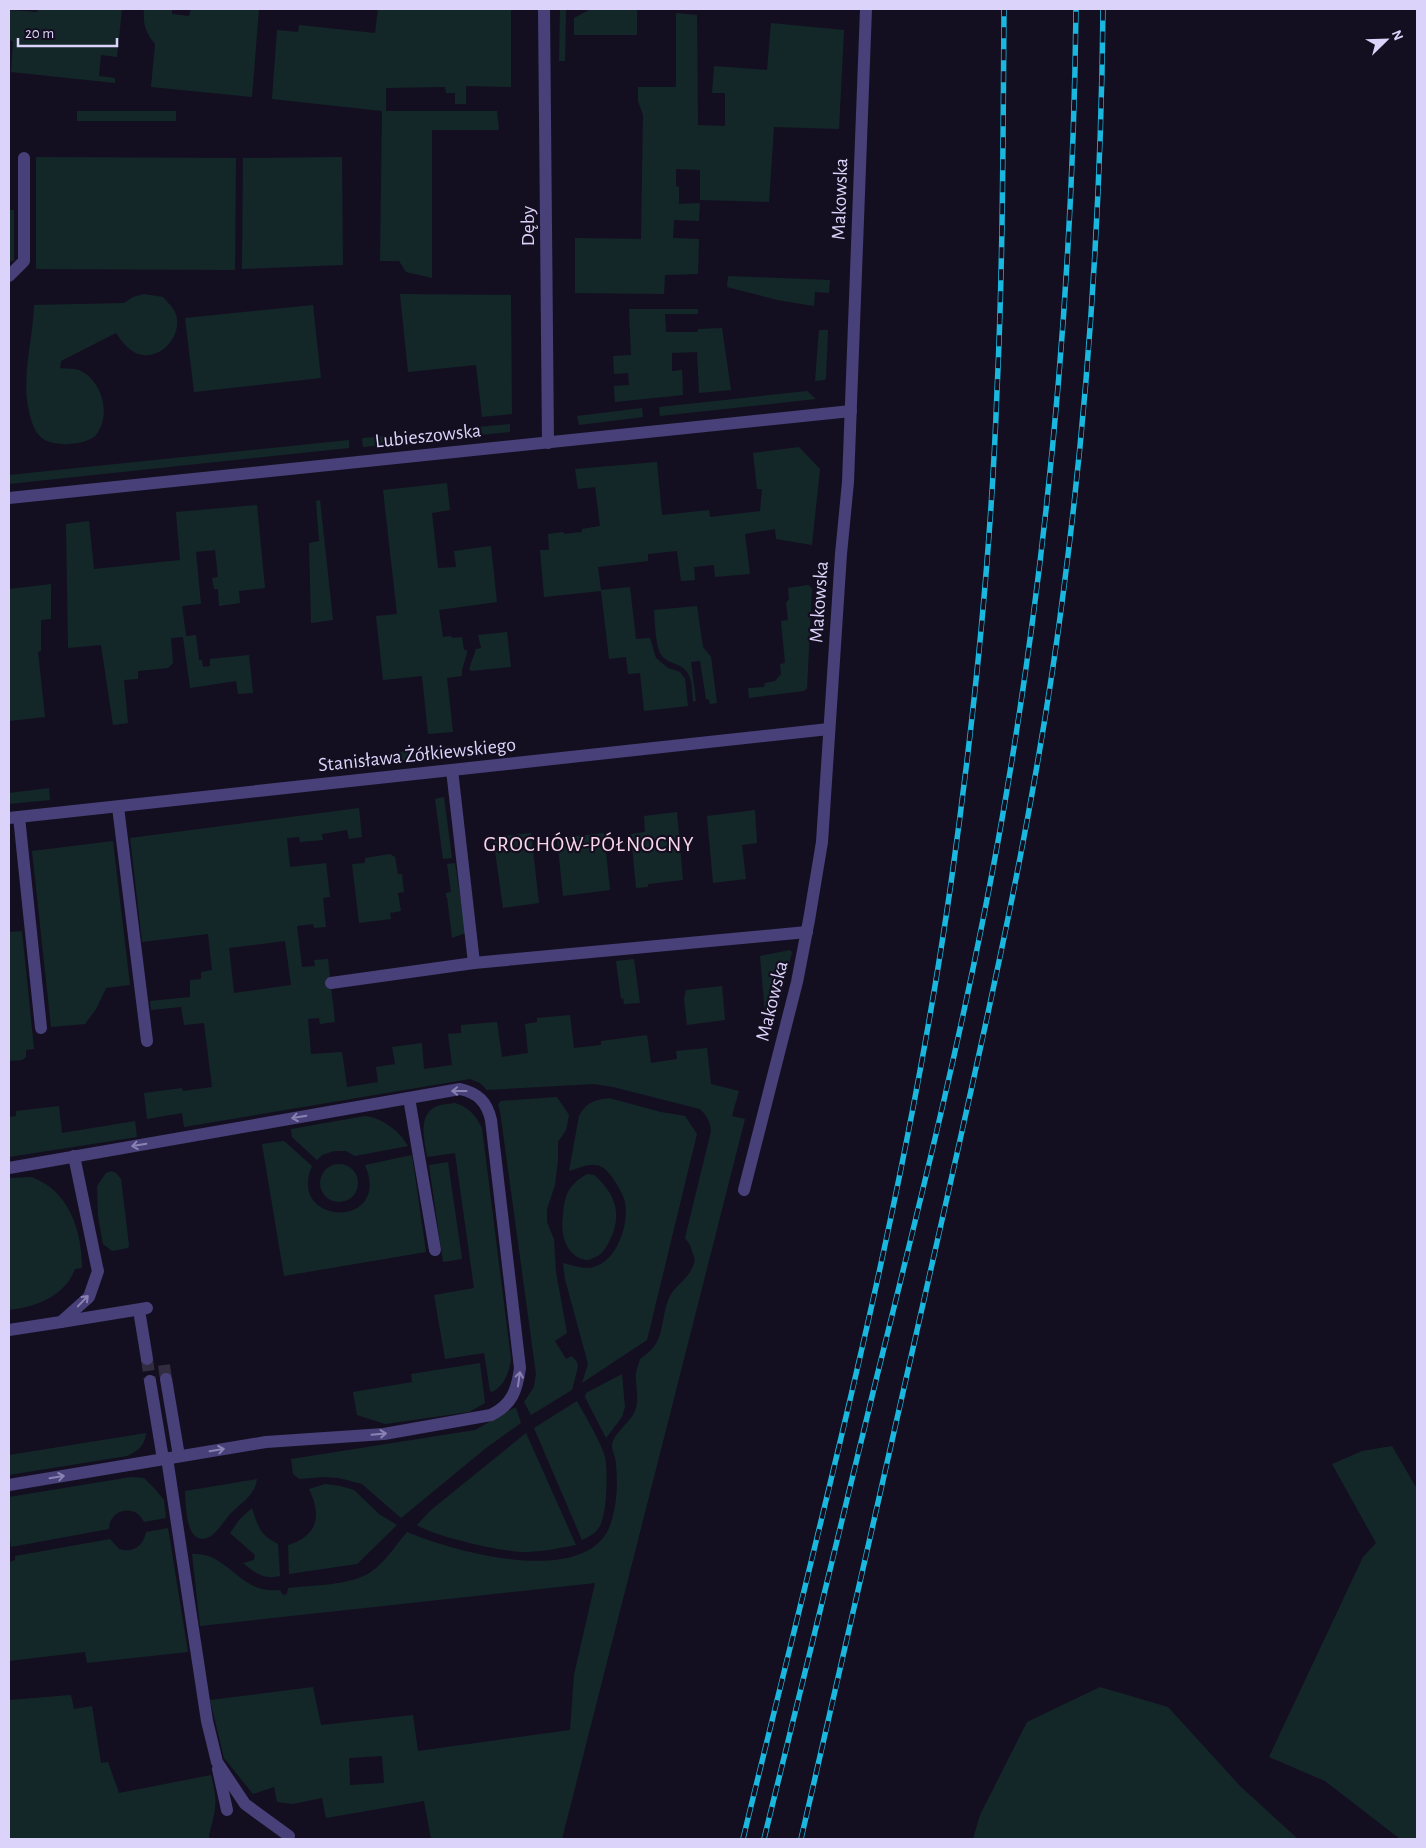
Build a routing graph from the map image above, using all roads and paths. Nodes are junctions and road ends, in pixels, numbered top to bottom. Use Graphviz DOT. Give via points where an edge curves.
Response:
graph roads {
  1 [pos="544,9"];
  2 [pos="866,9"];
  3 [pos="24,158"];
  4 [pos="9,276"];
  5 [pos="851,411"];
  6 [pos="548,443"];
  7 [pos="9,498"];
  8 [pos="829,729"];
  9 [pos="452,770"];
  10 [pos="118,807"];
  11 [pos="14,818"];
  12 [pos="807,932"];
  13 [pos="474,963"];
  14 [pos="331,983"];
  15 [pos="41,1028"];
  16 [pos="147,1041"];
  17 [pos="409,1098"];
  18 [pos="74,1156"];
  19 [pos="9,1168"];
  20 [pos="744,1190"];
  21 [pos="435,1250"];
  22 [pos="61,1322"];
  23 [pos="9,1330"];
  24 [pos="147,1359"];
  25 [pos="166,1379"];
  26 [pos="150,1382"];
  27 [pos="170,1458"];
  28 [pos="9,1485"];
  29 [pos="217,1762"];
  30 [pos="227,1810"];
  31 [pos="289,1836"];
  1 -- 6 [label="street, Dęby"];
  2 -- 5 [label="street, Makowska"];
  3 -- 4 [label="street" via="24,261"];
  5 -- 6 [label="street, Lubieszowska"];
  5 -- 8 [label="street, Makowska"];
  6 -- 7 [label="street, Lubieszowska"];
  8 -- 9 [label="street, Stanisława Żółkiewskiego"];
  8 -- 12 [label="street, Makowska" via="822,842"];
  9 -- 10 [label="street, Stanisława Żółkiewskiego"];
  9 -- 13 [label="street"];
  10 -- 11 [label="street, Stanisława Żółkiewskiego"];
  10 -- 16 [label="street"];
  11 -- 15 [label="street"];
  12 -- 13 [label="street"];
  12 -- 20 [label="street, Makowska"];
  13 -- 14 [label="street"];
  17 -- 18 [label="street, one-way"];
  17 -- 21 [label="street"];
  27 -- 17 [label="street, one-way" via="266,1442 384,1434 491,1415 510,1403 518,1387 520,1368 489,1110 482,1099 460,1089"];
  18 -- 19 [label="street"];
  22 -- 18 [label="street, one-way" via="89,1297 98,1271"];
  22 -- 23 [label="street"];
  22 -- 24 [label="street" via="143,1309"];
  25 -- 27 [label="street"];
  26 -- 27 [label="street"];
  28 -- 27 [label="street, one-way"];
  27 -- 29 [label="street" via="206,1715"];
  29 -- 30 [label="street"];
  29 -- 31 [label="street" via="245,1804"];
}
